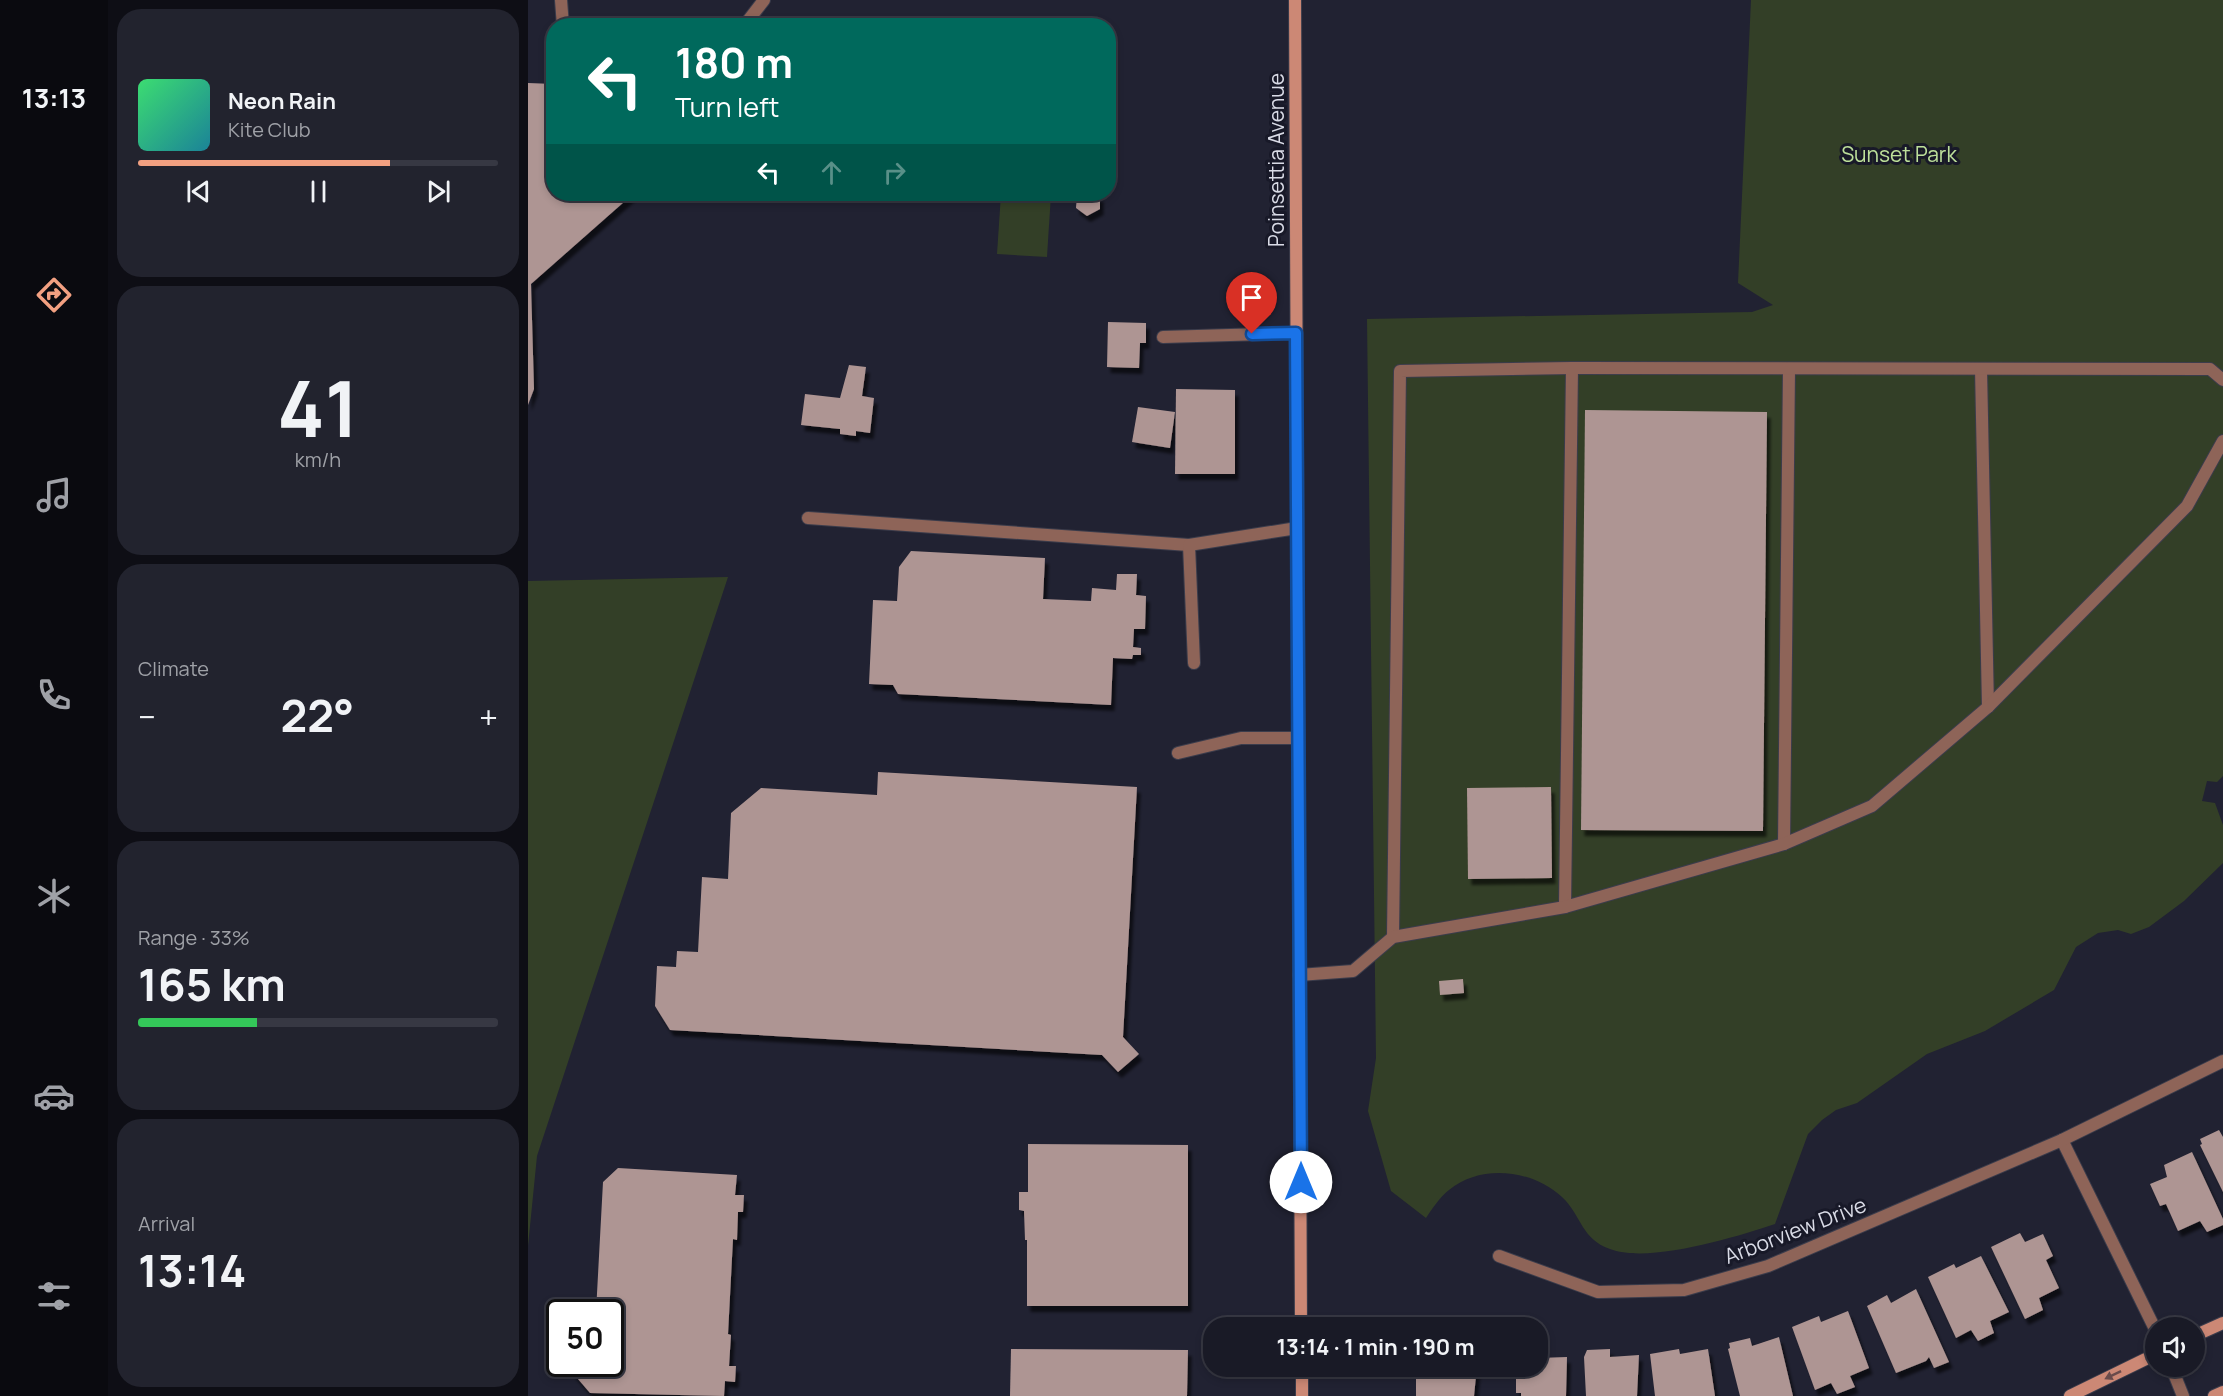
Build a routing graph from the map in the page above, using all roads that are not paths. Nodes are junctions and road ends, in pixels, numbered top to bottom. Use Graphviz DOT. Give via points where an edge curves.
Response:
graph roads {
  1 [pos="561,0"];
  2 [pos="764,0"];
  3 [pos="1295,0"];
  4 [pos="562,18"];
  5 [pos="750,18"];
  6 [pos="1296,333"];
  7 [pos="1163,337"];
  8 [pos="1572,368"];
  9 [pos="1789,369"];
  10 [pos="1981,369"];
  11 [pos="2223,380"];
  12 [pos="2223,441"];
  13 [pos="808,518"];
  14 [pos="1297,528"];
  15 [pos="1188,546"];
  16 [pos="1194,663"];
  17 [pos="1988,707"];
  18 [pos="1298,738"];
  19 [pos="1178,753"];
  20 [pos="1784,844"];
  21 [pos="1565,908"];
  22 [pos="1393,937"];
  23 [pos="1299,975"];
  24 [pos="2223,1061"];
  25 [pos="2062,1140"];
  26 [pos="1499,1256"];
  27 [pos="1301,1317"];
  28 [pos="2149,1317"];
  29 [pos="2223,1323"];
  30 [pos="2205,1331"];
  31 [pos="2145,1359"];
  32 [pos="1302,1377"];
  33 [pos="2175,1377"];
  34 [pos="2223,1392"];
  35 [pos="1302,1396"];
  36 [pos="2070,1396"];
  37 [pos="2183,1396"];
  38 [pos="2214,1396"];
  1 -- 4 [label="street"];
  2 -- 5 [label="street"];
  3 -- 6 [label="main road, Poinsettia Avenue"];
  6 -- 7 [label="street"];
  6 -- 14 [label="main road, Poinsettia Avenue"];
  8 -- 9 [label="street"];
  8 -- 21 [label="street"];
  8 -- 22 [label="street" via="1400,370"];
  9 -- 10 [label="street"];
  9 -- 20 [label="street"];
  10 -- 11 [label="street" via="2210,369"];
  10 -- 17 [label="street"];
  12 -- 17 [label="street" via="2187,506"];
  13 -- 15 [label="street"];
  14 -- 15 [label="street"];
  14 -- 18 [label="main road, Poinsettia Avenue"];
  15 -- 16 [label="street"];
  17 -- 20 [label="street" via="1872,806"];
  18 -- 19 [label="street" via="1241,738"];
  18 -- 23 [label="main road, Poinsettia Avenue"];
  20 -- 21 [label="street"];
  21 -- 22 [label="street"];
  22 -- 23 [label="street" via="1353,971"];
  23 -- 27 [label="main road, Poinsettia Avenue"];
  24 -- 25 [label="street, Arborview Drive"];
  25 -- 26 [label="street, Arborview Drive" via="1768,1266 1684,1290 1598,1292"];
  25 -- 28 [label="street"];
  29 -- 30 [label="main road"];
  31 -- 36 [label="main road, one-way"];
  32 -- 35 [label="main road"];
  33 -- 37 [label="street"];
  34 -- 38 [label="main road"];
}
